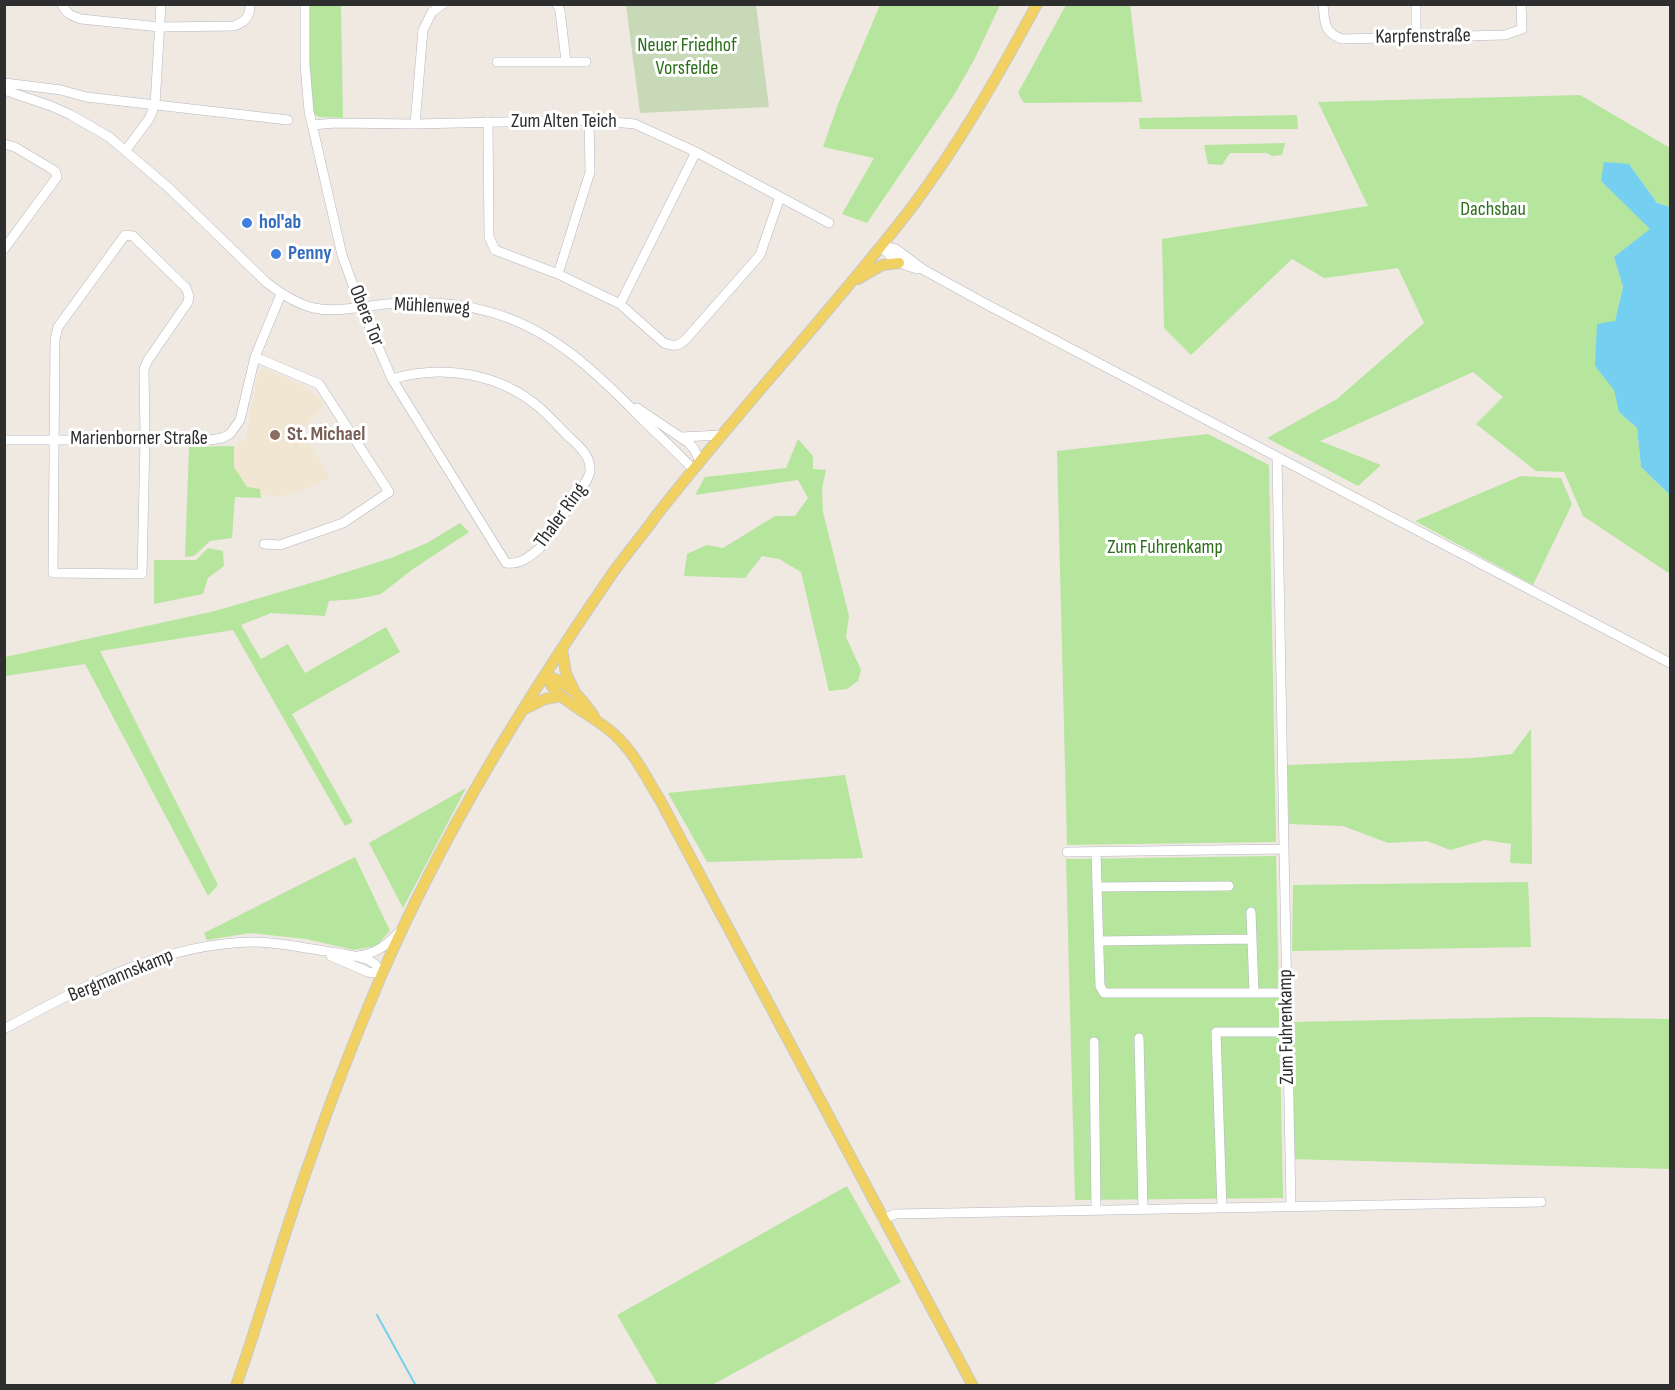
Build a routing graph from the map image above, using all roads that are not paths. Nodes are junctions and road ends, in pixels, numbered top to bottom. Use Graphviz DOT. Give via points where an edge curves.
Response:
graph roads {
  1 [pos="62,4"];
  2 [pos="161,4"];
  3 [pos="250,4"];
  4 [pos="305,4"];
  5 [pos="443,4"];
  6 [pos="557,4"];
  7 [pos="1037,4"];
  8 [pos="1323,4"];
  9 [pos="1416,4"];
  10 [pos="1521,4"];
  11 [pos="160,27"];
  12 [pos="1416,37"];
  13 [pos="497,62"];
  14 [pos="566,62"];
  15 [pos="586,62"];
  16 [pos="5,83"];
  17 [pos="4,90"];
  18 [pos="155,105"];
  19 [pos="288,120"];
  20 [pos="590,120"];
  21 [pos="488,122"];
  22 [pos="415,124"];
  23 [pos="312,125"];
  24 [pos="4,144"];
  25 [pos="126,150"];
  26 [pos="696,152"];
  27 [pos="780,196"];
  28 [pos="829,223"];
  29 [pos="881,245"];
  30 [pos="4,249"];
  31 [pos="898,262"];
  32 [pos="924,270"];
  33 [pos="558,274"];
  34 [pos="848,286"];
  35 [pos="281,294"];
  36 [pos="620,304"];
  37 [pos="361,307"];
  38 [pos="255,357"];
  39 [pos="392,379"];
  40 [pos="625,400"];
  41 [pos="721,435"];
  42 [pos="682,437"];
  43 [pos="54,439"];
  44 [pos="4,440"];
  45 [pos="145,440"];
  46 [pos="1277,457"];
  47 [pos="697,465"];
  48 [pos="264,544"];
  49 [pos="506,563"];
  50 [pos="562,649"];
  51 [pos="1671,663"];
  52 [pos="545,676"];
  53 [pos="575,693"];
  54 [pos="561,696"];
  55 [pos="523,710"];
  56 [pos="596,719"];
  57 [pos="1284,849"];
  58 [pos="1067,852"];
  59 [pos="1096,852"];
  60 [pos="1229,886"];
  61 [pos="1097,887"];
  62 [pos="1251,912"];
  63 [pos="404,928"];
  64 [pos="1252,939"];
  65 [pos="1099,941"];
  66 [pos="315,950"];
  67 [pos="356,956"];
  68 [pos="382,974"];
  69 [pos="1254,993"];
  70 [pos="1287,993"];
  71 [pos="4,1029"];
  72 [pos="1287,1032"];
  73 [pos="1139,1038"];
  74 [pos="1094,1042"];
  75 [pos="1542,1202"];
  76 [pos="1291,1206"];
  77 [pos="1222,1208"];
  78 [pos="1143,1209"];
  79 [pos="1096,1210"];
  80 [pos="883,1219"];
  81 [pos="236,1386"];
  82 [pos="973,1386"];
  1 -- 11 [label="street" via="71,16 81,19"];
  2 -- 11 [label="street"];
  3 -- 11 [label="street" via="248,17 234,26"];
  4 -- 23 [label="street, Obere Tor" via="304,65"];
  5 -- 22 [label="street" via="432,12 423,30"];
  6 -- 14 [label="street"];
  7 -- 29 [label="main road" via="975,115"];
  8 -- 12 [label="street, Karpfenstraße" via="1328,32 1342,39"];
  9 -- 12 [label="street"];
  10 -- 12 [label="street, Karpfenstraße" via="1522,29 1505,34"];
  11 -- 18 [label="street"];
  13 -- 14 [label="street"];
  14 -- 15 [label="street"];
  16 -- 18 [label="street"];
  17 -- 25 [label="street, Mühlenweg" via="71,115"];
  18 -- 19 [label="street"];
  18 -- 25 [label="street"];
  20 -- 21 [label="street, Zum Alten Teich"];
  20 -- 26 [label="street, Zum Alten Teich" via="634,124"];
  20 -- 33 [label="street" via="591,172"];
  21 -- 22 [label="street, Zum Alten Teich"];
  21 -- 33 [label="street" via="491,244 503,254"];
  22 -- 23 [label="street, Zum Alten Teich"];
  23 -- 37 [label="street, Obere Tor" via="342,255"];
  24 -- 30 [label="street" via="55,171 57,177"];
  25 -- 35 [label="street, Mühlenweg"];
  26 -- 27 [label="street, Zum Alten Teich"];
  26 -- 36 [label="street"];
  27 -- 28 [label="street, Zum Alten Teich"];
  27 -- 36 [label="street" via="760,255 680,345 664,343"];
  29 -- 31 [label="street"];
  29 -- 32 [label="street" via="896,249"];
  29 -- 34 [label="main road"];
  31 -- 32 [label="street"];
  31 -- 34 [label="main road" via="879,266"];
  32 -- 46 [label="street"];
  33 -- 36 [label="street"];
  34 -- 41 [label="main road"];
  35 -- 37 [label="street, Mühlenweg" via="316,308"];
  35 -- 38 [label="street, Marienborner Straße"];
  37 -- 39 [label="street, Obere Tor"];
  37 -- 40 [label="street, Mühlenweg" via="448,305 485,310 512,319 561,346"];
  38 -- 45 [label="street, Marienborner Straße" via="240,420 230,434 210,440"];
  38 -- 48 [label="street" via="320,384 389,492 343,523 280,545"];
  39 -- 49 [label="street, Obere Tor"];
  39 -- 49 [label="street, Thaler Ring" via="428,371 456,371 492,381 539,407 585,453 589,478 540,548 519,562"];
  40 -- 42 [label="street, Mühlenweg"];
  40 -- 47 [label="street, Mühlenweg"];
  41 -- 42 [label="street"];
  41 -- 47 [label="main road"];
  42 -- 47 [label="street, Mühlenweg" via="694,448"];
  43 -- 44 [label="street, Marienborner Straße"];
  43 -- 45 [label="street, Marienborner Straße"];
  43 -- 45 [label="street" via="53,573 133,574 142,574"];
  43 -- 45 [label="street" via="58,327 125,235 133,236 186,288 189,296 144,369"];
  46 -- 51 [label="street"];
  46 -- 57 [label="street, Zum Fuhrenkamp"];
  47 -- 50 [label="main road" via="615,570"];
  50 -- 52 [label="main road"];
  50 -- 53 [label="main road"];
  52 -- 53 [label="main road" via="555,678"];
  52 -- 54 [label="main road"];
  52 -- 55 [label="main road"];
  53 -- 56 [label="main road"];
  54 -- 55 [label="main road"];
  54 -- 56 [label="main road"];
  55 -- 63 [label="main road" via="478,782"];
  56 -- 80 [label="main road" via="630,752 660,800"];
  57 -- 59 [label="street"];
  57 -- 70 [label="street, Zum Fuhrenkamp"];
  58 -- 59 [label="street"];
  59 -- 61 [label="street"];
  60 -- 61 [label="street"];
  61 -- 65 [label="street"];
  62 -- 64 [label="street"];
  63 -- 67 [label="street, Bergmannskamp" via="381,950"];
  63 -- 68 [label="main road"];
  64 -- 65 [label="street"];
  64 -- 69 [label="street"];
  65 -- 69 [label="street" via="1100,986 1104,993"];
  66 -- 67 [label="street, Bergmannskamp"];
  66 -- 68 [label="street, Bergmannskamp"];
  66 -- 71 [label="street, Bergmannskamp" via="254,942 179,952 96,982"];
  67 -- 68 [label="street, Bergmannskamp" via="375,964"];
  68 -- 81 [label="main road" via="311,1156"];
  69 -- 70 [label="street"];
  70 -- 72 [label="street, Zum Fuhrenkamp"];
  72 -- 76 [label="street, Zum Fuhrenkamp"];
  72 -- 77 [label="street" via="1216,1032"];
  73 -- 78 [label="street"];
  74 -- 79 [label="street"];
  75 -- 76 [label="street"];
  76 -- 77 [label="street"];
  77 -- 78 [label="street"];
  78 -- 79 [label="street"];
  79 -- 80 [label="street" via="895,1214"];
  80 -- 82 [label="main road"];
}
